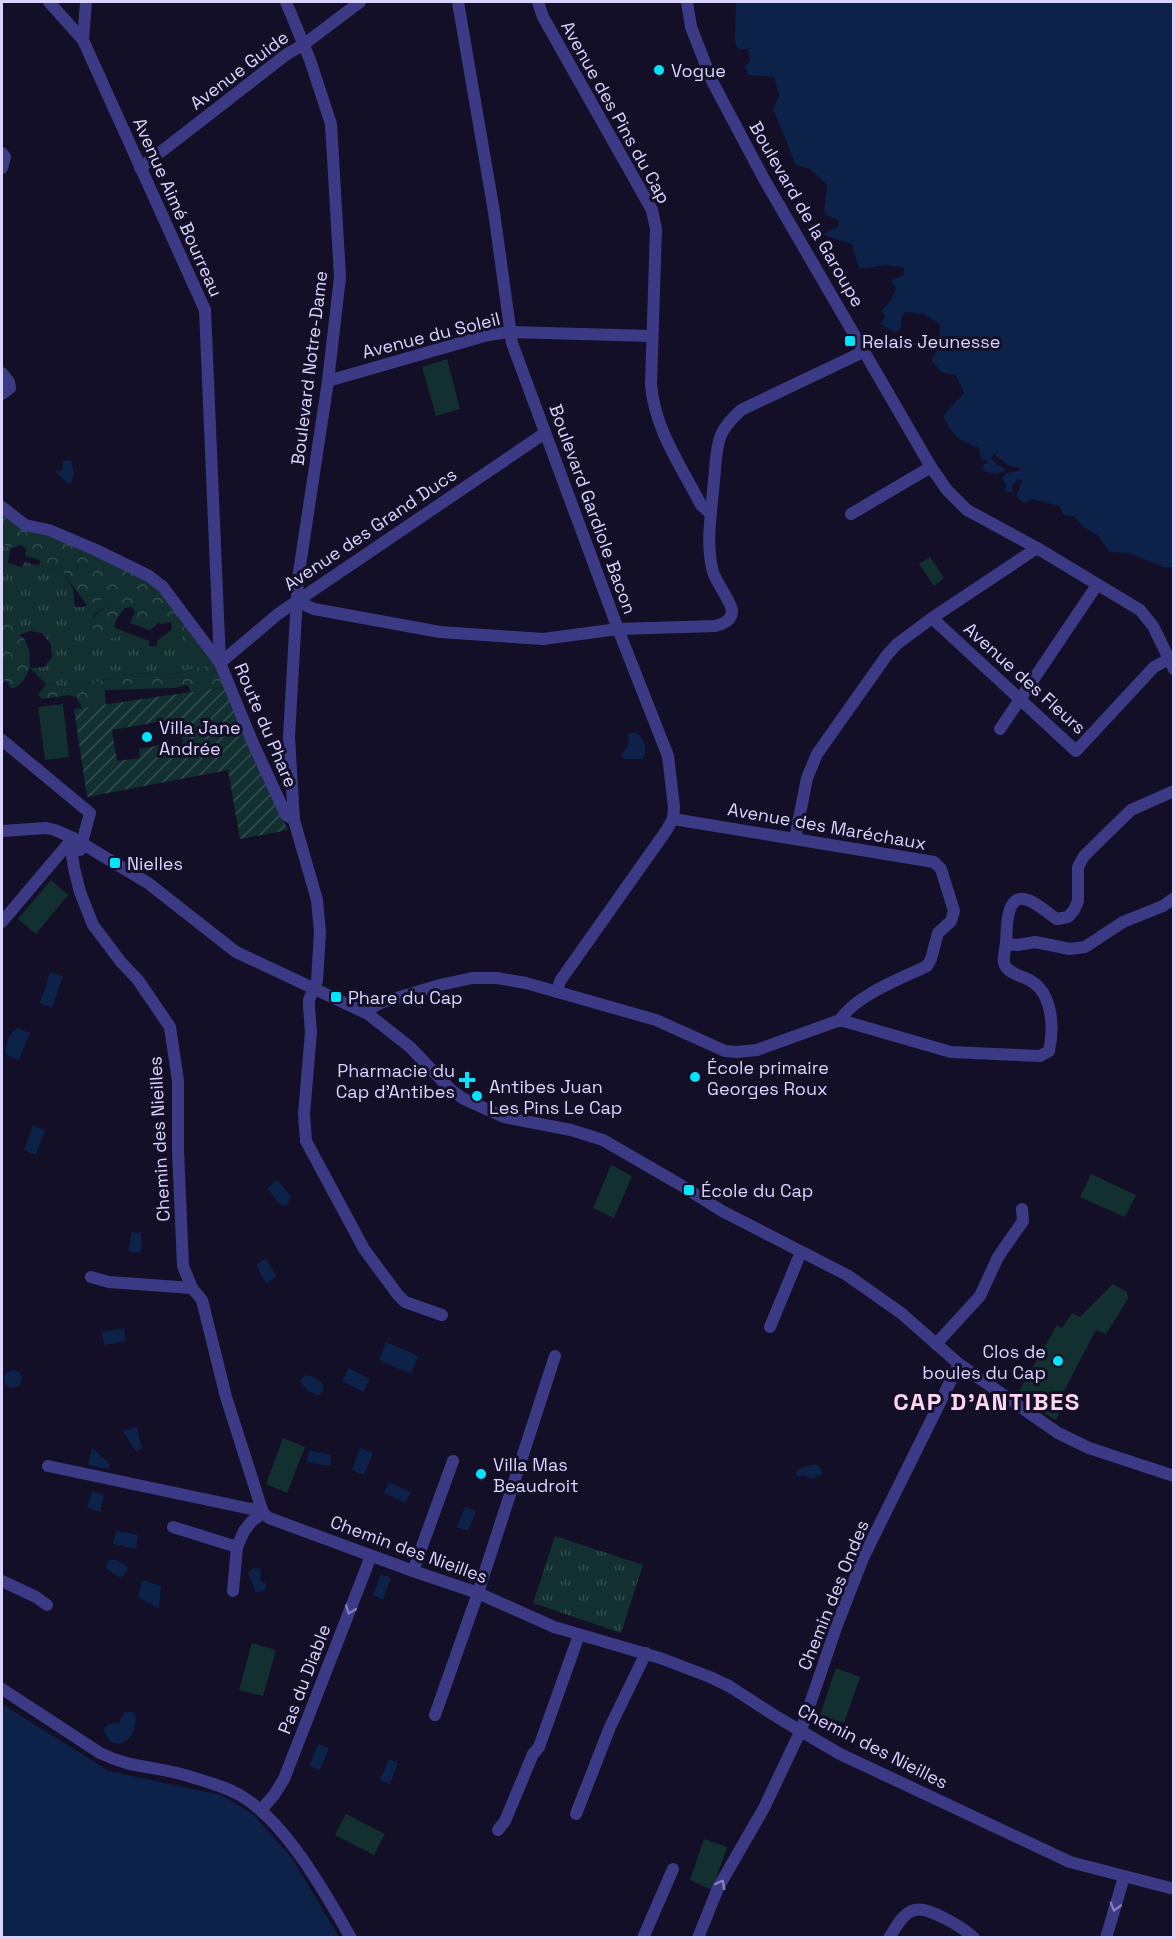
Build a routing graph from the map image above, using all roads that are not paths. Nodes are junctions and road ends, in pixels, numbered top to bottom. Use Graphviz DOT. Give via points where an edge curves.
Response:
graph roads {
  1 [pos="49,2"];
  2 [pos="86,2"];
  3 [pos="286,2"];
  4 [pos="360,2"];
  5 [pos="458,2"];
  6 [pos="538,2"];
  7 [pos="687,2"];
  8 [pos="83,40"];
  9 [pos="303,45"];
  10 [pos="2,153"];
  11 [pos="2,168"];
  12 [pos="140,168"];
  13 [pos="510,332"];
  14 [pos="652,336"];
  15 [pos="865,351"];
  16 [pos="2,373"];
  17 [pos="328,381"];
  18 [pos="2,394"];
  19 [pos="545,433"];
  20 [pos="932,467"];
  21 [pos="2,507"];
  22 [pos="710,513"];
  23 [pos="851,514"];
  24 [pos="1037,549"];
  25 [pos="1097,585"];
  26 [pos="296,601"];
  27 [pos="932,618"];
  28 [pos="618,629"];
  29 [pos="220,663"];
  30 [pos="1171,664"];
  31 [pos="1021,700"];
  32 [pos="1000,729"];
  33 [pos="2,740"];
  34 [pos="1173,791"];
  35 [pos="673,819"];
  36 [pos="294,820"];
  37 [pos="2,831"];
  38 [pos="795,839"];
  39 [pos="77,841"];
  40 [pos="1173,898"];
  41 [pos="2,922"];
  42 [pos="1006,944"];
  43 [pos="314,988"];
  44 [pos="557,992"];
  45 [pos="368,1014"];
  46 [pos="840,1020"];
  47 [pos="1022,1209"];
  48 [pos="801,1252"];
  49 [pos="91,1277"];
  50 [pos="192,1288"];
  51 [pos="442,1315"];
  52 [pos="770,1328"];
  53 [pos="936,1344"];
  54 [pos="555,1356"];
  55 [pos="959,1364"];
  56 [pos="453,1461"];
  57 [pos="48,1466"];
  58 [pos="1173,1476"];
  59 [pos="261,1511"];
  60 [pos="173,1527"];
  61 [pos="237,1547"];
  62 [pos="371,1556"];
  63 [pos="413,1571"];
  64 [pos="2,1581"];
  65 [pos="233,1591"];
  66 [pos="478,1593"];
  67 [pos="47,1605"];
  68 [pos="579,1635"];
  69 [pos="646,1653"];
  70 [pos="2,1689"];
  71 [pos="435,1715"];
  72 [pos="801,1730"];
  73 [pos="261,1810"];
  74 [pos="576,1814"];
  75 [pos="498,1830"];
  76 [pos="673,1869"];
  77 [pos="1124,1877"];
  78 [pos="1173,1889"];
  79 [pos="351,1938"];
  80 [pos="643,1938"];
  81 [pos="698,1938"];
  82 [pos="889,1938"];
  83 [pos="974,1938"];
  84 [pos="1106,1938"];
  1 -- 8 [label="street, Avenue Aimé Bourreau"];
  2 -- 8 [label="street"];
  3 -- 9 [label="street, Boulevard Notre-Dame"];
  4 -- 9 [label="street, Avenue Guide"];
  5 -- 13 [label="street, Boulevard Gardiole Bacon"];
  6 -- 14 [label="street, Avenue des Pins du Cap" via="652,210 656,229"];
  7 -- 15 [label="street, Boulevard de la Garoupe" via="691,27 712,81 764,179"];
  8 -- 12 [label="street, Avenue Aimé Bourreau"];
  9 -- 12 [label="street, Avenue Guide"];
  9 -- 17 [label="street, Boulevard Notre-Dame" via="331,124 340,277"];
  10 -- 11 [label="street"];
  12 -- 29 [label="street, Avenue Aimé Bourreau" via="205,310"];
  13 -- 14 [label="street, Avenue du Soleil"];
  13 -- 17 [label="street, Avenue du Soleil"];
  13 -- 19 [label="street, Boulevard Gardiole Bacon"];
  14 -- 22 [label="street, Avenue des Pins du Cap" via="652,401 658,423 701,505"];
  15 -- 20 [label="street, Boulevard de la Garoupe"];
  15 -- 22 [label="street" via="741,410 728,423 717,454"];
  16 -- 18 [label="street" via="10,388"];
  17 -- 26 [label="street, Boulevard Notre-Dame"];
  19 -- 26 [label="street, Avenue des Grand Ducs"];
  19 -- 28 [label="street, Boulevard Gardiole Bacon"];
  20 -- 23 [label="street"];
  20 -- 24 [label="street, Boulevard de la Garoupe" via="967,510"];
  21 -- 29 [label="street, Route du Phare" via="25,525 49,530 149,576 163,587"];
  22 -- 28 [label="street" via="713,574 732,607 727,622 716,626"];
  24 -- 25 [label="street, Boulevard de la Garoupe"];
  24 -- 27 [label="street"];
  25 -- 30 [label="street, Boulevard de la Garoupe" via="1140,610 1153,626"];
  25 -- 31 [label="street"];
  26 -- 28 [label="street" via="314,609 440,632 543,639"];
  26 -- 29 [label="street, Avenue des Grand Ducs"];
  26 -- 36 [label="street, Boulevard Notre-Dame" via="289,737"];
  27 -- 31 [label="street, Avenue des Fleurs"];
  27 -- 38 [label="street" via="887,655 817,754 807,777"];
  28 -- 35 [label="street, Boulevard Gardiole Bacon" via="668,756"];
  29 -- 36 [label="street, Route du Phare" via="286,815"];
  30 -- 31 [label="street, Avenue des Fleurs" via="1154,667 1076,751"];
  31 -- 32 [label="street"];
  33 -- 39 [label="street" via="90,813"];
  34 -- 42 [label="street" via="1131,810 1084,856 1078,867 1078,901 1068,917 1057,919 1026,898 1011,905"];
  35 -- 38 [label="street, Avenue des Maréchaux"];
  35 -- 44 [label="street" via="560,981"];
  36 -- 43 [label="street" via="317,900 320,932"];
  37 -- 39 [label="street" via="46,828"];
  38 -- 46 [label="street, Avenue des Maréchaux" via="934,862 941,868 954,911 951,921 938,933 927,966 870,994 847,1009"];
  39 -- 41 [label="street"];
  39 -- 43 [label="street" via="148,883 236,952"];
  39 -- 50 [label="street, Chemin des Nieilles" via="71,848 74,868 93,925 170,1027 178,1081 183,1266"];
  40 -- 42 [label="street" via="1123,922 1085,947 1070,949 1035,942"];
  42 -- 46 [label="street" via="1004,963 1008,970 1033,982 1048,1002 1052,1039 1049,1051 1040,1056 951,1052"];
  43 -- 45 [label="street"];
  43 -- 51 [label="street" via="309,1007 306,1141 364,1249 398,1295 405,1302"];
  44 -- 45 [label="street" via="497,978 472,978 383,1002"];
  44 -- 46 [label="street" via="656,1020 737,1053 757,1050"];
  45 -- 48 [label="street" via="410,1047 464,1099 504,1116 603,1140 722,1212"];
  47 -- 53 [label="street" via="1023,1221 998,1257 980,1296"];
  48 -- 52 [label="street"];
  48 -- 53 [label="street" via="862,1284"];
  49 -- 50 [label="street" via="109,1282"];
  50 -- 59 [label="street, Chemin des Nieilles" via="202,1300 226,1397"];
  53 -- 55 [label="street"];
  54 -- 66 [label="street"];
  55 -- 58 [label="street" via="1058,1433 1089,1448"];
  55 -- 72 [label="street, Chemin des Ondes" via="863,1558"];
  56 -- 63 [label="street"];
  57 -- 59 [label="street"];
  59 -- 61 [label="street" via="244,1531"];
  59 -- 62 [label="street, Chemin des Nieilles" via="269,1518"];
  60 -- 61 [label="street"];
  61 -- 65 [label="street"];
  62 -- 63 [label="street, Chemin des Nieilles"];
  62 -- 73 [label="street, Pas du Diable, one-way" via="283,1780"];
  63 -- 66 [label="street, Chemin des Nieilles"];
  64 -- 67 [label="street"];
  66 -- 68 [label="street, Chemin des Nieilles"];
  66 -- 71 [label="street"];
  68 -- 69 [label="street, Chemin des Nieilles"];
  68 -- 75 [label="street" via="539,1747 506,1821"];
  69 -- 72 [label="street, Chemin des Nieilles" via="729,1686"];
  69 -- 74 [label="street" via="610,1727"];
  70 -- 73 [label="street" via="114,1760 184,1774 224,1787"];
  72 -- 77 [label="street, Chemin des Nieilles" via="849,1758 1070,1862"];
  81 -- 72 [label="street, Chemin des Ondes, one-way" via="718,1888 764,1808"];
  73 -- 79 [label="street" via="282,1832"];
  76 -- 80 [label="street"];
  77 -- 78 [label="street, Chemin des Nieilles"];
  77 -- 84 [label="street, one-way"];
  82 -- 83 [label="street" via="915,1909 957,1925"];
}
